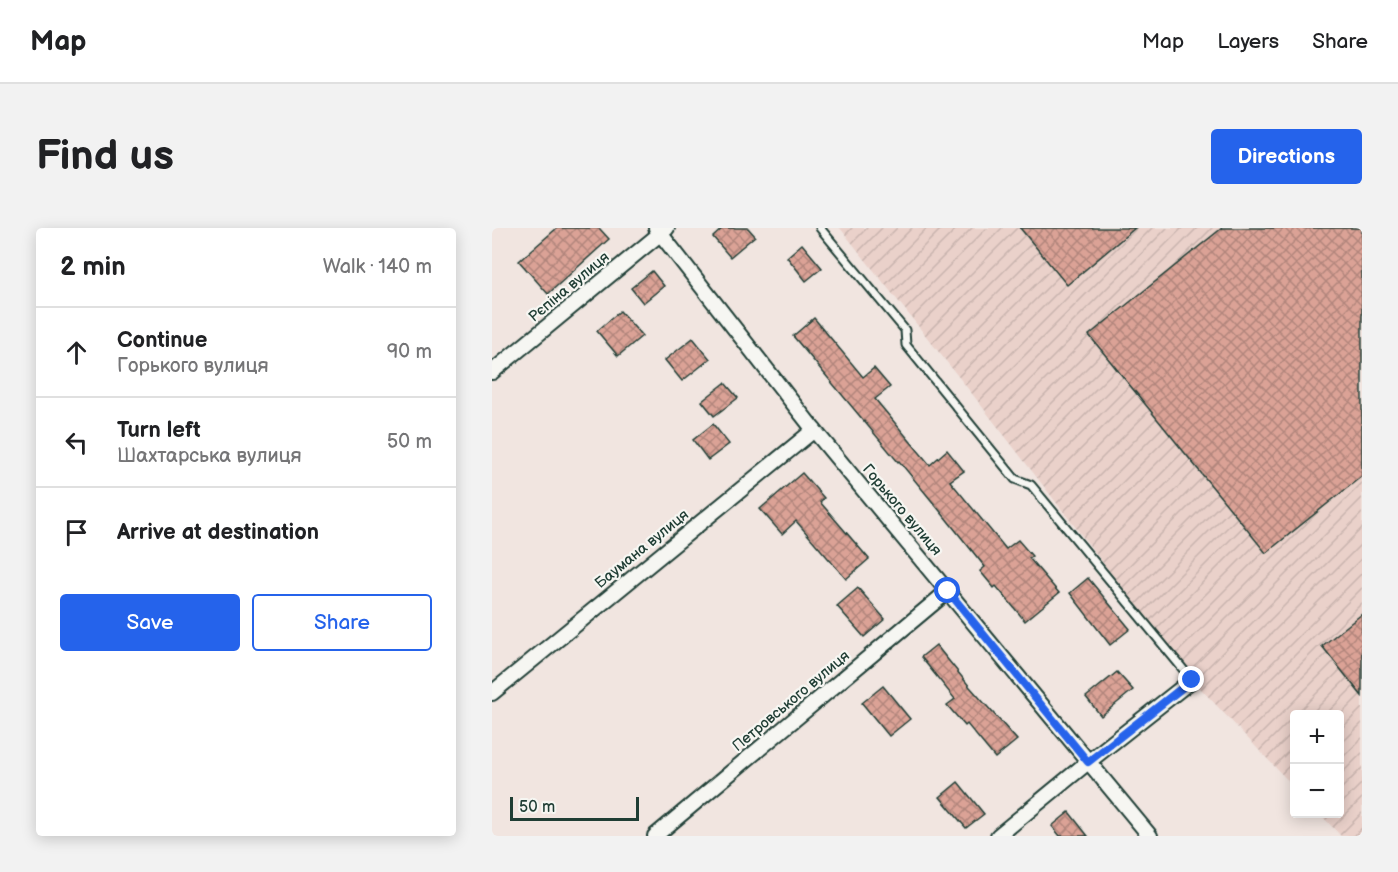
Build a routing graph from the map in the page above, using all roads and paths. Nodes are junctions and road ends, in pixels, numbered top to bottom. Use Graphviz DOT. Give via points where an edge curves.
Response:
graph roads {
  1 [pos="820,228"];
  2 [pos="661,230"];
  3 [pos="492,372"];
  4 [pos="814,430"];
  5 [pos="948,591"];
  6 [pos="1192,680"];
  7 [pos="492,693"];
  8 [pos="1088,762"];
  9 [pos="655,836"];
  10 [pos="998,836"];
  11 [pos="1150,836"];
  1 -- 6 [label="lane" via="905,330 906,345 1015,479 1031,485"];
  2 -- 3 [label="street, Рєпіна вулиця"];
  2 -- 4 [label="street, Горького вулиця"];
  4 -- 5 [label="street, Горького вулиця"];
  4 -- 7 [label="street, Баумана вулиця"];
  5 -- 8 [label="street, Горького вулиця"];
  5 -- 9 [label="street, Петровського вулиця"];
  6 -- 8 [label="street"];
  8 -- 10 [label="street"];
  8 -- 11 [label="street, Горького вулиця"];
}
